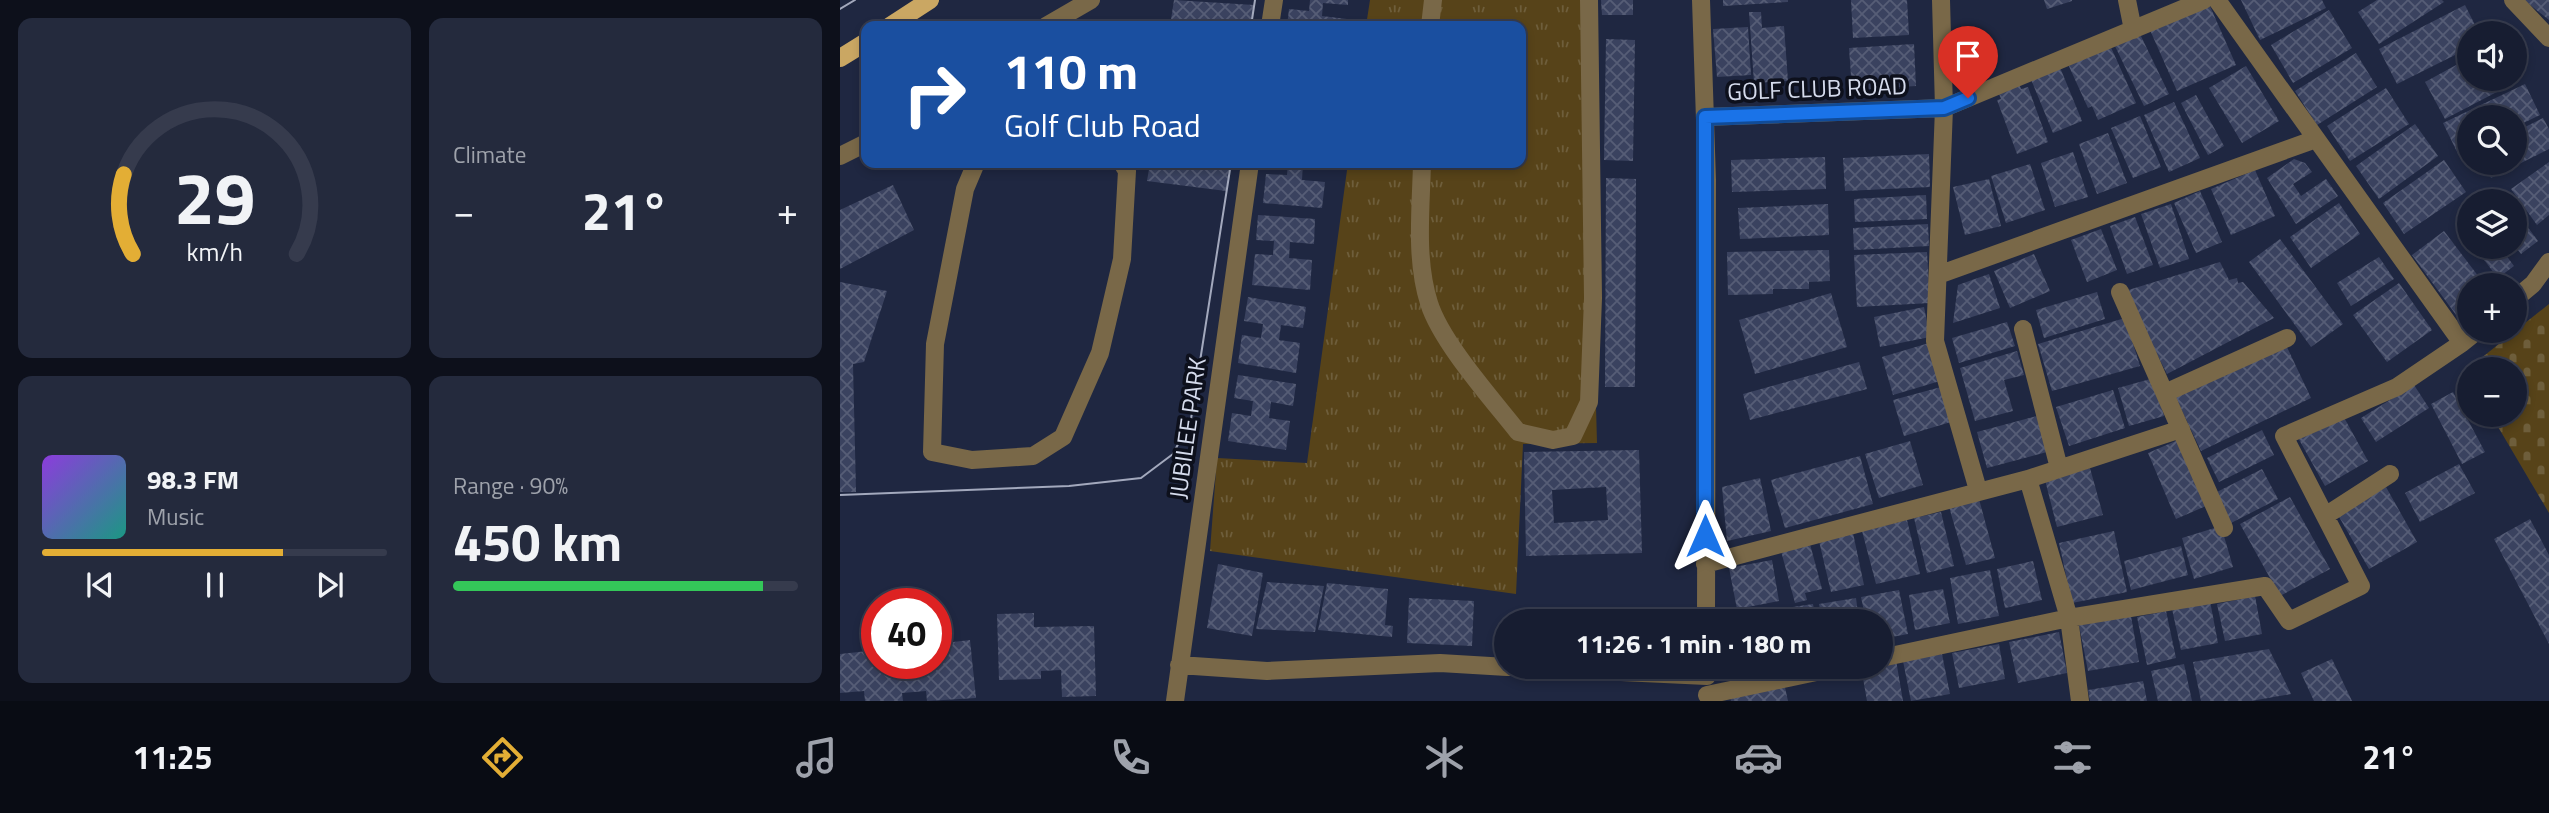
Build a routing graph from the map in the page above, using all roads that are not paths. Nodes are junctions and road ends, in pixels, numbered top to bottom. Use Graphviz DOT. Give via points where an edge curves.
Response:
graph roads {
  1 [pos="930,0"];
  2 [pos="1091,0"];
  3 [pos="1274,0"];
  4 [pos="1433,0"];
  5 [pos="1588,0"];
  6 [pos="1701,0"];
  7 [pos="1941,0"];
  8 [pos="2127,0"];
  9 [pos="2204,0"];
  10 [pos="2217,0"];
  11 [pos="2512,0"];
  12 [pos="898,21"];
  13 [pos="1055,21"];
  14 [pos="1271,21"];
  15 [pos="1431,21"];
  16 [pos="2133,30"];
  17 [pos="2549,38"];
  18 [pos="861,45"];
  19 [pos="840,58"];
  20 [pos="1944,108"];
  21 [pos="1705,117"];
  22 [pos="2316,139"];
  23 [pos="861,146"];
  24 [pos="840,156"];
  25 [pos="974,168"];
  26 [pos="1125,168"];
  27 [pos="1249,168"];
  28 [pos="1422,168"];
  29 [pos="2549,262"];
  30 [pos="1938,275"];
  31 [pos="2527,289"];
  32 [pos="2120,292"];
  33 [pos="2023,329"];
  34 [pos="2457,336"];
  35 [pos="2287,338"];
  36 [pos="2462,343"];
  37 [pos="2165,393"];
  38 [pos="2181,429"];
  39 [pos="2059,468"];
  40 [pos="2390,474"];
  41 [pos="2028,479"];
  42 [pos="1978,490"];
  43 [pos="2325,516"];
  44 [pos="2224,528"];
  45 [pos="1705,564"];
  46 [pos="1706,609"];
  47 [pos="2069,618"];
  48 [pos="1893,655"];
  49 [pos="1179,665"];
  50 [pos="1494,666"];
  51 [pos="1641,679"];
  52 [pos="1751,679"];
  53 [pos="1707,685"];
  54 [pos="1175,701"];
  55 [pos="2080,701"];
  1 -- 12 [label="main road"];
  2 -- 13 [label="street"];
  3 -- 14 [label="street"];
  4 -- 15 [label="street"];
  5 -- 28 [label="street" via="1593,298 1589,402 1573,436 1553,440 1518,432 1458,354 1429,305 1421,262"];
  6 -- 21 [label="street, GOLF CLUB ROAD"];
  7 -- 20 [label="street"];
  8 -- 16 [label="street"];
  9 -- 16 [label="street, GOLF CLUB ROAD"];
  10 -- 22 [label="street"];
  11 -- 17 [label="street"];
  16 -- 20 [label="street, GOLF CLUB ROAD"];
  18 -- 19 [label="main road"];
  20 -- 21 [label="street, GOLF CLUB ROAD"];
  20 -- 30 [label="street"];
  21 -- 45 [label="street, GOLF CLUB ROAD"];
  22 -- 30 [label="street"];
  22 -- 34 [label="street"];
  23 -- 24 [label="street"];
  25 -- 26 [label="street" via="965,189 935,344 932,452 972,460 1033,456 1063,437 1100,353 1122,259"];
  27 -- 49 [label="street, JUBILEE PARK"];
  29 -- 31 [label="street"];
  30 -- 42 [label="street" via="1935,341"];
  32 -- 37 [label="street"];
  33 -- 39 [label="street"];
  35 -- 37 [label="street"];
  36 -- 43 [label="street" via="2396,387 2284,436"];
  37 -- 38 [label="street"];
  38 -- 39 [label="street"];
  38 -- 44 [label="street"];
  39 -- 41 [label="street"];
  40 -- 43 [label="street"];
  41 -- 42 [label="street"];
  41 -- 47 [label="street"];
  42 -- 45 [label="street"];
  43 -- 47 [label="street" via="2361,586 2290,621 2265,586"];
  45 -- 46 [label="street, GOLF CLUB ROAD"];
  47 -- 48 [label="street"];
  47 -- 55 [label="street"];
  49 -- 50 [label="street" via="1267,671 1440,663"];
  49 -- 54 [label="street, JUBILEE PARK"];
  51 -- 53 [label="street"];
  52 -- 53 [label="street"];
}
